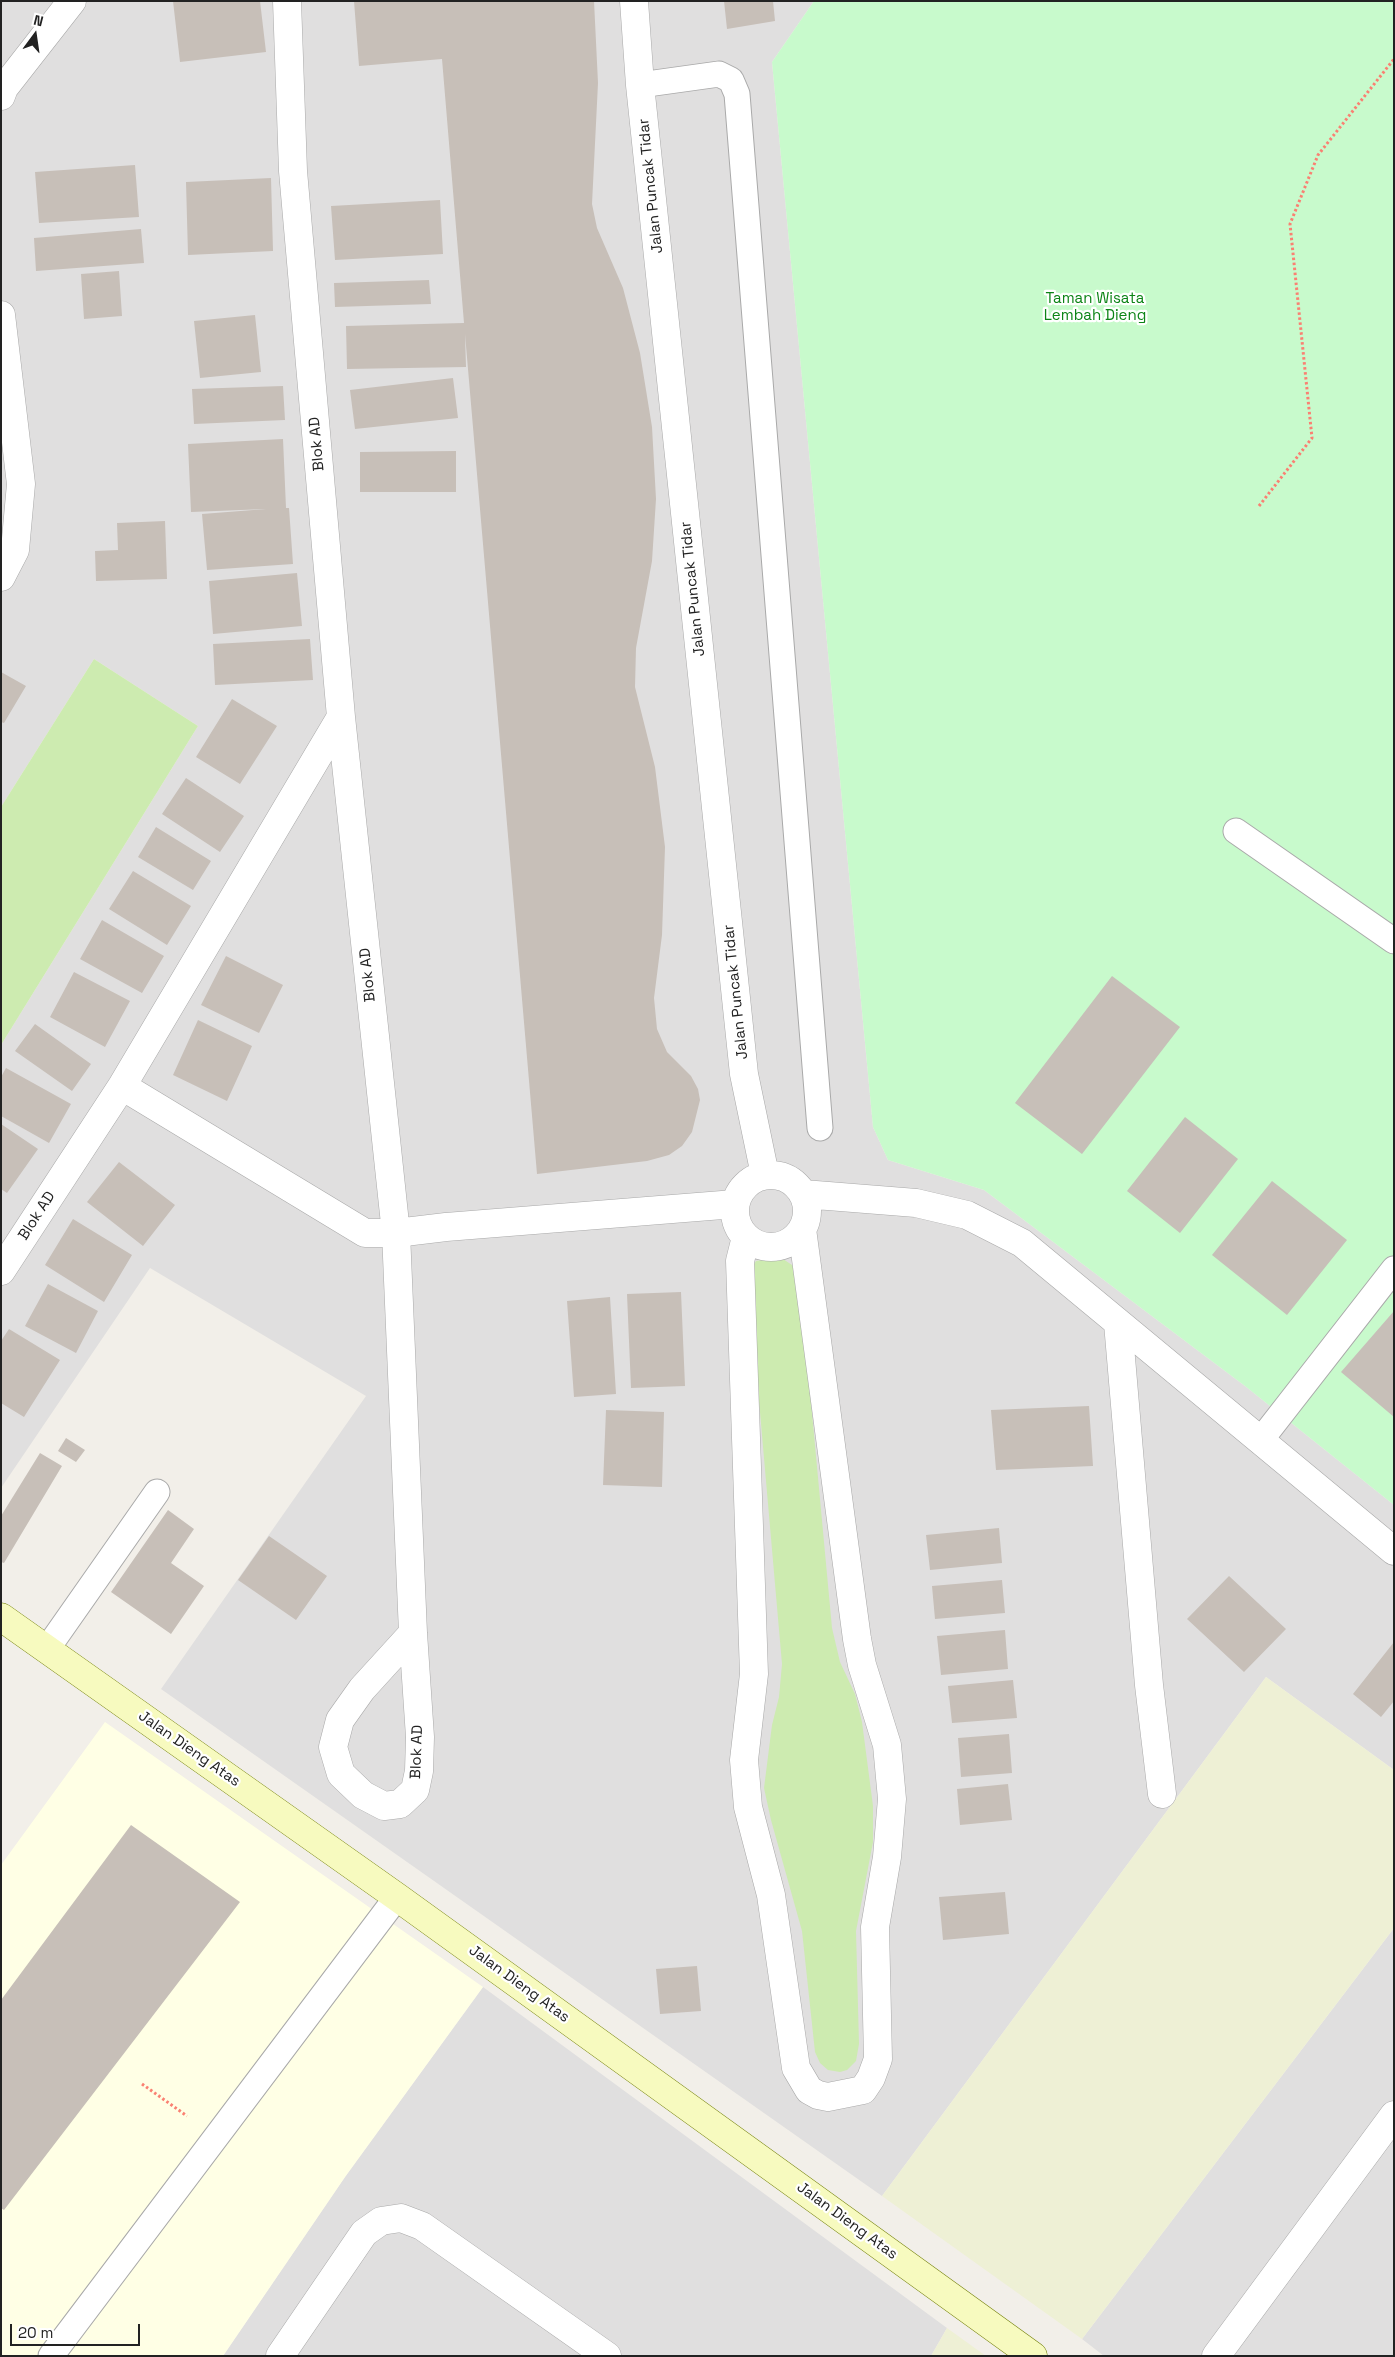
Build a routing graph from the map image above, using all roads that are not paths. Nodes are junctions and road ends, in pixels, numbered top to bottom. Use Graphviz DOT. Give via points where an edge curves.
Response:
graph roads {
  1 [pos="72,1"];
  2 [pos="287,1"];
  3 [pos="634,1"];
  4 [pos="640,85"];
  5 [pos="1,96"];
  6 [pos="1,315"];
  7 [pos="1,577"];
  8 [pos="341,717"];
  9 [pos="1236,831"];
  10 [pos="1394,940"];
  11 [pos="122,1086"];
  12 [pos="820,1128"];
  13 [pos="765,1175"];
  14 [pos="803,1194"];
  15 [pos="735,1204"];
  16 [pos="802,1229"];
  17 [pos="396,1233"];
  18 [pos="746,1236"];
  19 [pos="1394,1269"];
  20 [pos="1,1271"];
  21 [pos="1118,1323"];
  22 [pos="1260,1441"];
  23 [pos="157,1492"];
  24 [pos="1394,1551"];
  25 [pos="1,1617"];
  26 [pos="413,1633"];
  27 [pos="47,1649"];
  28 [pos="1162,1794"];
  29 [pos="397,1897"];
  30 [pos="1394,2115"];
  31 [pos="51,2356"];
  32 [pos="280,2356"];
  33 [pos="607,2356"];
  34 [pos="1033,2356"];
  35 [pos="1216,2356"];
  1 -- 5 [label="street"];
  2 -- 8 [label="street, Blok AD" via="293,171"];
  3 -- 4 [label="street, Jalan Puncak Tidar"];
  4 -- 12 [label="lane" via="719,74 732,80 737,94"];
  4 -- 13 [label="street, Jalan Puncak Tidar" via="744,1074"];
  6 -- 7 [label="street" via="21,484 15,550"];
  8 -- 11 [label="street, Blok AD"];
  8 -- 17 [label="street, Blok AD"];
  9 -- 10 [label="lane"];
  11 -- 17 [label="street" via="365,1232"];
  11 -- 20 [label="street, Blok AD"];
  13 -- 14 [label="street" via="788,1178"];
  13 -- 15 [label="street" via="745,1185"];
  14 -- 16 [label="street" via="807,1218"];
  14 -- 21 [label="street" via="916,1203 967,1215 1022,1243"];
  15 -- 17 [label="street"];
  15 -- 18 [label="street" via="738,1227"];
  16 -- 18 [label="street" via="791,1241 776,1246 754,1243"];
  16 -- 18 [label="street" via="857,1639 887,1745 892,1799 887,1857 875,1926 878,2059 863,2090 828,2097 809,2090 796,2068 771,1895 748,1807 744,1760 754,1674 740,1261"];
  17 -- 26 [label="street, Blok AD"];
  19 -- 22 [label="lane"];
  21 -- 22 [label="street"];
  21 -- 28 [label="street" via="1149,1686"];
  22 -- 24 [label="street"];
  23 -- 27 [label="lane"];
  25 -- 27 [label="street, Jalan Dieng Atas"];
  26 -- 26 [label="street, Blok AD" via="419,1771 415,1790 400,1804 384,1806 363,1795 341,1774 333,1747 340,1720 362,1689"];
  27 -- 29 [label="street, Jalan Dieng Atas"];
  29 -- 31 [label="lane"];
  29 -- 34 [label="street, Jalan Dieng Atas"];
  30 -- 35 [label="street"];
  32 -- 33 [label="street" via="364,2233 381,2221 402,2218 422,2226"];
}
